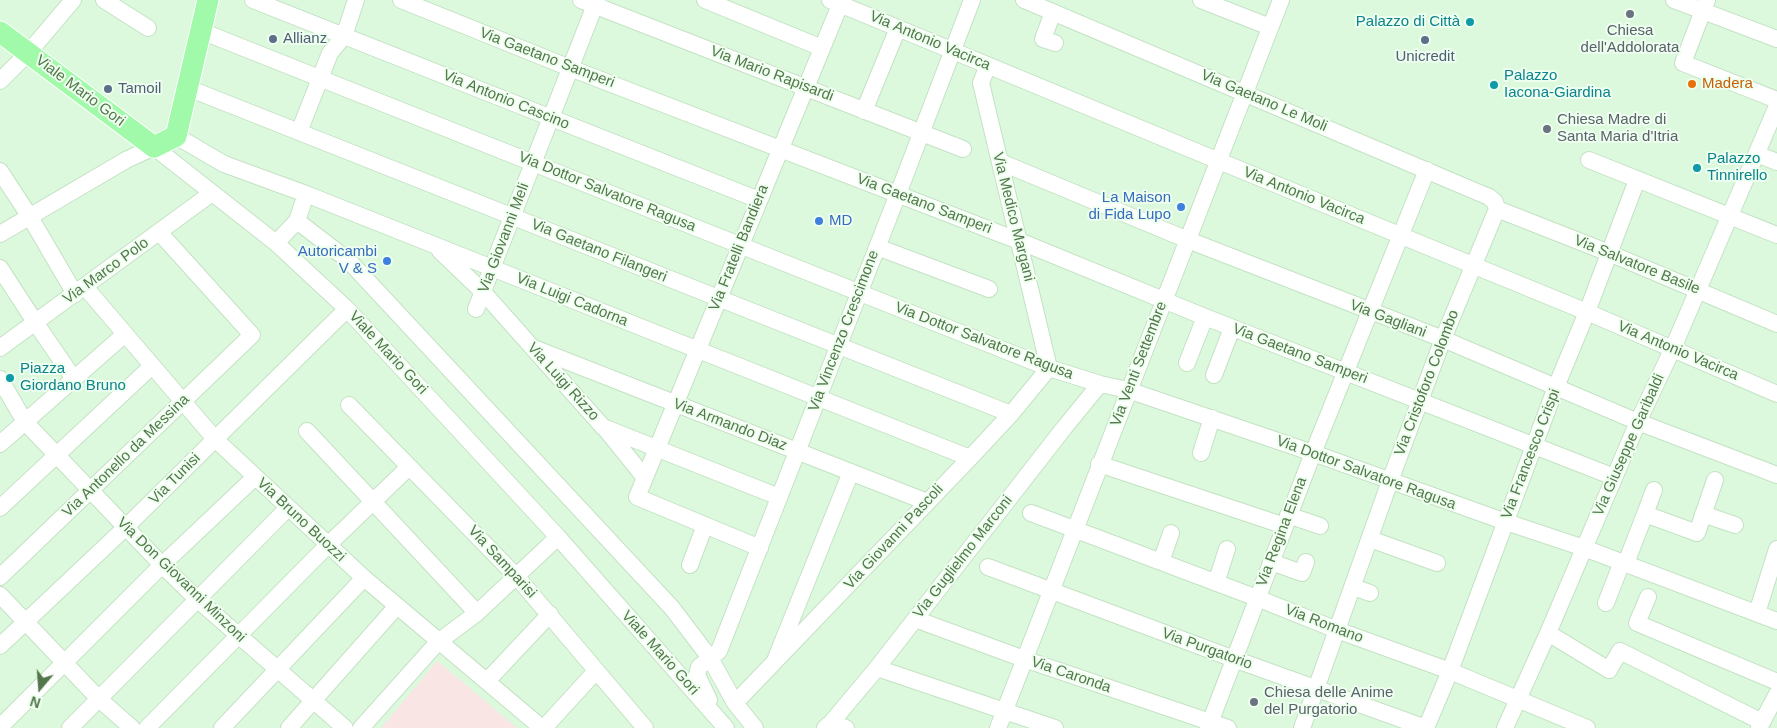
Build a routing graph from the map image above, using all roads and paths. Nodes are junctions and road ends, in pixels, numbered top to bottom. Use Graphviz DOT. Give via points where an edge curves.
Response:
graph roads {
  1 [pos="73,0"];
  2 [pos="104,0"];
  3 [pos="208,0"];
  4 [pos="253,0"];
  5 [pos="356,0"];
  6 [pos="401,0"];
  7 [pos="705,0"];
  8 [pos="958,0"];
  9 [pos="972,0"];
  10 [pos="1024,0"];
  11 [pos="1201,0"];
  12 [pos="1281,0"];
  13 [pos="1674,0"];
  14 [pos="837,1"];
  15 [pos="591,2"];
  16 [pos="1704,5"];
  17 [pos="1053,12"];
  18 [pos="964,24"];
  19 [pos="1270,27"];
  20 [pos="148,28"];
  21 [pos="898,28"];
  22 [pos="201,31"];
  23 [pos="0,32"];
  24 [pos="344,36"];
  25 [pos="1777,39"];
  26 [pos="1055,43"];
  27 [pos="822,48"];
  28 [pos="954,51"];
  29 [pos="29,52"];
  30 [pos="969,58"];
  31 [pos="988,65"];
  32 [pos="570,68"];
  33 [pos="321,78"];
  34 [pos="0,80"];
  35 [pos="806,86"];
  36 [pos="188,88"];
  37 [pos="1246,92"];
  38 [pos="1777,100"];
  39 [pos="1777,106"];
  40 [pos="864,111"];
  41 [pos="551,118"];
  42 [pos="299,132"];
  43 [pos="920,133"];
  44 [pos="176,136"];
  45 [pos="154,147"];
  46 [pos="780,148"];
  47 [pos="963,149"];
  48 [pos="1757,154"];
  49 [pos="1588,160"];
  50 [pos="1219,161"];
  51 [pos="1000,162"];
  52 [pos="1777,162"];
  53 [pos="533,163"];
  54 [pos="1427,170"];
  55 [pos="0,171"];
  56 [pos="1637,180"];
  57 [pos="212,193"];
  58 [pos="306,194"];
  59 [pos="898,194"];
  60 [pos="759,200"];
  61 [pos="1497,209"];
  62 [pos="512,216"];
  63 [pos="1729,216"];
  64 [pos="30,217"];
  65 [pos="297,221"];
  66 [pos="159,232"];
  67 [pos="0,234"];
  68 [pos="1401,236"];
  69 [pos="1777,236"];
  70 [pos="1188,240"];
  71 [pos="1019,241"];
  72 [pos="276,243"];
  73 [pos="433,244"];
  74 [pos="740,246"];
  75 [pos="877,247"];
  76 [pos="1609,253"];
  77 [pos="1473,265"];
  78 [pos="0,268"];
  79 [pos="492,268"];
  80 [pos="989,289"];
  81 [pos="80,290"];
  82 [pos="1698,290"];
  83 [pos="483,292"];
  84 [pos="859,292"];
  85 [pos="719,298"];
  86 [pos="1163,300"];
  87 [pos="347,309"];
  88 [pos="476,309"];
  89 [pos="1370,312"];
  90 [pos="1587,312"];
  91 [pos="1205,317"];
  92 [pos="34,322"];
  93 [pos="1777,324"];
  94 [pos="1232,328"];
  95 [pos="125,334"];
  96 [pos="1443,339"];
  97 [pos="839,346"];
  98 [pos="0,348"];
  99 [pos="533,348"];
  100 [pos="1673,348"];
  101 [pos="697,350"];
  102 [pos="1187,363"];
  103 [pos="152,366"];
  104 [pos="1049,368"];
  105 [pos="1346,372"];
  106 [pos="1214,375"];
  107 [pos="0,379"];
  108 [pos="74,379"];
  109 [pos="1100,384"];
  110 [pos="1556,387"];
  111 [pos="1128,390"];
  112 [pos="1777,394"];
  113 [pos="818,398"];
  114 [pos="1420,401"];
  115 [pos="183,402"];
  116 [pos="675,404"];
  117 [pos="349,405"];
  118 [pos="1011,414"];
  119 [pos="1212,418"];
  120 [pos="25,422"];
  121 [pos="1638,422"];
  122 [pos="603,427"];
  123 [pos="307,431"];
  124 [pos="215,439"];
  125 [pos="0,444"];
  126 [pos="1535,446"];
  127 [pos="657,448"];
  128 [pos="798,451"];
  129 [pos="1201,452"];
  130 [pos="1313,453"];
  131 [pos="56,456"];
  132 [pos="970,458"];
  133 [pos="1100,464"];
  134 [pos="410,467"];
  135 [pos="851,472"];
  136 [pos="1777,475"];
  137 [pos="1614,477"];
  138 [pos="254,478"];
  139 [pos="644,478"];
  140 [pos="1715,480"];
  141 [pos="1390,481"];
  142 [pos="1654,490"];
  143 [pos="90,491"];
  144 [pos="779,497"];
  145 [pos="372,501"];
  146 [pos="927,502"];
  147 [pos="0,508"];
  148 [pos="288,508"];
  149 [pos="1031,512"];
  150 [pos="1645,514"];
  151 [pos="1703,514"];
  152 [pos="1287,520"];
  153 [pos="1506,522"];
  154 [pos="706,525"];
  155 [pos="1735,525"];
  156 [pos="1320,526"];
  157 [pos="126,528"];
  158 [pos="1074,530"];
  159 [pos="1171,533"];
  160 [pos="558,537"];
  161 [pos="1370,539"];
  162 [pos="328,545"];
  163 [pos="760,548"];
  164 [pos="1584,548"];
  165 [pos="1227,549"];
  166 [pos="1777,549"];
  167 [pos="1161,562"];
  168 [pos="1271,562"];
  169 [pos="1306,562"];
  170 [pos="1437,563"];
  171 [pos="1624,563"];
  172 [pos="162,565"];
  173 [pos="690,565"];
  174 [pos="988,566"];
  175 [pos="0,577"];
  176 [pos="517,577"];
  177 [pos="364,578"];
  178 [pos="1216,583"];
  179 [pos="1353,587"];
  180 [pos="1051,591"];
  181 [pos="1370,592"];
  182 [pos="0,594"];
  183 [pos="1648,597"];
  184 [pos="1257,598"];
  185 [pos="198,600"];
  186 [pos="1606,603"];
  187 [pos="396,606"];
  188 [pos="1757,613"];
  189 [pos="477,614"];
  190 [pos="550,614"];
  191 [pos="915,619"];
  192 [pos="1777,621"];
  193 [pos="25,622"];
  194 [pos="1338,630"];
  195 [pos="1548,633"];
  196 [pos="238,636"];
  197 [pos="438,642"];
  198 [pos="0,646"];
  199 [pos="710,658"];
  200 [pos="1024,659"];
  201 [pos="1234,659"];
  202 [pos="64,663"];
  203 [pos="772,666"];
  204 [pos="877,668"];
  205 [pos="277,670"];
  206 [pos="596,671"];
  207 [pos="1450,671"];
  208 [pos="487,681"];
  209 [pos="1777,682"];
  210 [pos="1317,689"];
  211 [pos="1777,694"];
  212 [pos="99,699"];
  213 [pos="1517,699"];
  214 [pos="313,701"];
  215 [pos="736,703"];
  216 [pos="1004,711"];
  217 [pos="722,724"];
  218 [pos="1209,725"];
  219 [pos="1761,725"];
  220 [pos="834,726"];
  221 [pos="0,727"];
  222 [pos="70,728"];
  223 [pos="132,728"];
  224 [pos="147,728"];
  225 [pos="222,728"];
  226 [pos="289,728"];
  227 [pos="345,728"];
  228 [pos="361,728"];
  229 [pos="543,728"];
  230 [pos="646,728"];
  231 [pos="755,728"];
  232 [pos="998,728"];
  233 [pos="1055,728"];
  234 [pos="1228,728"];
  235 [pos="1302,728"];
  236 [pos="1426,728"];
  237 [pos="1504,728"];
  238 [pos="1587,728"];
  1 -- 29 [label="street"];
  2 -- 20 [label="street"];
  3 -- 22 [label="main road"];
  4 -- 24 [label="street, Via Antonio Cascino"];
  5 -- 24 [label="street"];
  6 -- 32 [label="street, Via Gaetano Samperi"];
  7 -- 27 [label="street"];
  8 -- 18 [label="street"];
  9 -- 18 [label="street, Via Vincenzo Crescimone"];
  10 -- 17 [label="street, Via Gaetano Le Moli"];
  11 -- 19 [label="street"];
  12 -- 19 [label="street, Via Venti Settembre"];
  13 -- 16 [label="street"];
  14 -- 21 [label="street, Via Antonio Vacirca"];
  14 -- 27 [label="street, Via Fratelli Bandiera"];
  15 -- 32 [label="street, Via Giovanni Meli"];
  15 -- 35 [label="street, Via Mario Rapisardi"];
  16 -- 25 [label="street"];
  16 -- 38 [label="street" via="1688,60"];
  17 -- 26 [label="street" via="1043,39"];
  17 -- 37 [label="street, Via Gaetano Le Moli"];
  18 -- 28 [label="street, Via Vincenzo Crescimone"];
  18 -- 30 [label="street"];
  19 -- 37 [label="street, Via Venti Settembre"];
  21 -- 28 [label="street, Via Antonio Vacirca"];
  21 -- 40 [label="street"];
  22 -- 33 [label="street, Via Dottor Salvatore Ragusa"];
  22 -- 36 [label="main road"];
  23 -- 29 [label="main road, Viale Mario Gori"];
  24 -- 33 [label="street" via="330,52"];
  24 -- 41 [label="street, Via Antonio Cascino"];
  27 -- 35 [label="street, Via Fratelli Bandiera"];
  28 -- 30 [label="street, Via Antonio Vacirca"];
  28 -- 43 [label="street, Via Vincenzo Crescimone"];
  29 -- 34 [label="street"];
  29 -- 45 [label="main road, Viale Mario Gori"];
  30 -- 31 [label="street, Via Antonio Vacirca"];
  31 -- 50 [label="street, Via Antonio Vacirca"];
  31 -- 51 [label="street, Via Medico Margani" via="981,83"];
  32 -- 41 [label="street, Via Giovanni Meli"];
  32 -- 46 [label="street, Via Gaetano Samperi"];
  33 -- 42 [label="street"];
  33 -- 53 [label="street, Via Dottor Salvatore Ragusa"];
  35 -- 40 [label="street, Via Mario Rapisardi"];
  35 -- 46 [label="street, Via Fratelli Bandiera"];
  36 -- 42 [label="street, Via Gaetano Filangeri"];
  36 -- 44 [label="main road"];
  37 -- 50 [label="street, Via Venti Settembre"];
  37 -- 54 [label="street, Via Gaetano Le Moli"];
  39 -- 48 [label="street, Via Giuseppe Garibaldi"];
  40 -- 43 [label="street, Via Mario Rapisardi"];
  41 -- 53 [label="street, Via Giovanni Meli"];
  41 -- 60 [label="street, Via Antonio Cascino"];
  42 -- 62 [label="street, Via Gaetano Filangeri"];
  43 -- 47 [label="street, Via Mario Rapisardi"];
  43 -- 59 [label="street, Via Vincenzo Crescimone"];
  44 -- 45 [label="main road"];
  44 -- 58 [label="street, Via Luigi Cadorna" via="224,164"];
  45 -- 57 [label="street, Viale Mario Gori"];
  45 -- 64 [label="street"];
  46 -- 59 [label="street, Via Gaetano Samperi"];
  46 -- 60 [label="street, Via Fratelli Bandiera"];
  48 -- 52 [label="street"];
  48 -- 63 [label="street, Via Giuseppe Garibaldi"];
  49 -- 56 [label="street"];
  50 -- 68 [label="street, Via Antonio Vacirca"];
  50 -- 70 [label="street, Via Venti Settembre"];
  51 -- 70 [label="street, Via Gagliani"];
  51 -- 71 [label="street, Via Medico Margani"];
  53 -- 62 [label="street, Via Giovanni Meli"];
  53 -- 74 [label="street, Via Dottor Salvatore Ragusa"];
  54 -- 61 [label="street, Via Gaetano Le Moli" via="1489,197"];
  54 -- 68 [label="street, Via Regina Elena"];
  55 -- 64 [label="street, Via Bruno Buozzi"];
  56 -- 63 [label="street"];
  56 -- 76 [label="street, Via Francesco Crispi"];
  57 -- 66 [label="street, Via Marco Polo"];
  57 -- 72 [label="street, Viale Mario Gori"];
  58 -- 65 [label="street"];
  58 -- 73 [label="street, Via Luigi Cadorna"];
  59 -- 71 [label="street, Via Gaetano Samperi"];
  59 -- 75 [label="street, Via Vincenzo Crescimone"];
  60 -- 74 [label="street, Via Fratelli Bandiera"];
  61 -- 76 [label="street, Via Salvatore Basile"];
  61 -- 77 [label="street, Via Cristoforo Colombo"];
  62 -- 79 [label="street, Via Giovanni Meli"];
  62 -- 85 [label="street, Via Gaetano Filangeri"];
  63 -- 69 [label="street"];
  63 -- 82 [label="street, Via Giuseppe Garibaldi"];
  64 -- 67 [label="street"];
  64 -- 81 [label="street, Via Bruno Buozzi"];
  65 -- 72 [label="street"];
  65 -- 199 [label="street, Viale Mario Gori" via="348,260 672,608"];
  66 -- 81 [label="street, Via Marco Polo"];
  66 -- 115 [label="street, Via Antonello da Messina" via="252,335"];
  68 -- 77 [label="street, Via Antonio Vacirca"];
  68 -- 89 [label="street, Via Regina Elena"];
  70 -- 86 [label="street, Via Venti Settembre"];
  70 -- 89 [label="street, Via Gagliani"];
  71 -- 86 [label="street, Via Gaetano Samperi"];
  71 -- 104 [label="street, Via Medico Margani"];
  72 -- 87 [label="street, Viale Mario Gori"];
  73 -- 79 [label="street, Via Luigi Cadorna"];
  73 -- 83 [label="street, Via Luigi Rizzo"];
  74 -- 84 [label="street, Via Dottor Salvatore Ragusa"];
  74 -- 85 [label="street, Via Fratelli Bandiera"];
  75 -- 80 [label="street"];
  75 -- 84 [label="street, Via Vincenzo Crescimone"];
  76 -- 82 [label="street, Via Salvatore Basile"];
  76 -- 90 [label="street, Via Francesco Crispi"];
  77 -- 90 [label="street, Via Antonio Vacirca"];
  77 -- 96 [label="street, Via Cristoforo Colombo"];
  78 -- 92 [label="street"];
  79 -- 83 [label="street, Via Giovanni Meli"];
  79 -- 101 [label="street, Via Luigi Cadorna"];
  81 -- 92 [label="street, Via Marco Polo"];
  81 -- 95 [label="street, Via Bruno Buozzi"];
  82 -- 93 [label="street, Via Salvatore Basile"];
  82 -- 100 [label="street, Via Giuseppe Garibaldi"];
  83 -- 88 [label="street, Via Giovanni Meli"];
  83 -- 99 [label="street, Via Luigi Rizzo"];
  84 -- 97 [label="street, Via Vincenzo Crescimone"];
  84 -- 104 [label="street, Via Dottor Salvatore Ragusa"];
  85 -- 97 [label="street, Via Gaetano Filangeri"];
  85 -- 101 [label="street, Via Fratelli Bandiera"];
  86 -- 91 [label="street, Via Gaetano Samperi"];
  86 -- 111 [label="street, Via Venti Settembre"];
  87 -- 124 [label="street, Via Tunisi"];
  87 -- 160 [label="street, Viale Mario Gori"];
  89 -- 96 [label="street, Via Gagliani"];
  89 -- 105 [label="street, Via Regina Elena"];
  90 -- 100 [label="street, Via Antonio Vacirca"];
  90 -- 110 [label="street, Via Francesco Crispi"];
  91 -- 94 [label="street, Via Gaetano Samperi"];
  91 -- 102 [label="street"];
  92 -- 98 [label="street, Via Marco Polo"];
  92 -- 108 [label="street"];
  94 -- 105 [label="street, Via Gaetano Samperi"];
  94 -- 106 [label="street"];
  95 -- 103 [label="street, Via Bruno Buozzi"];
  95 -- 108 [label="street"];
  96 -- 110 [label="street, Via Gagliani"];
  96 -- 114 [label="street, Via Cristoforo Colombo"];
  97 -- 113 [label="street, Via Vincenzo Crescimone"];
  97 -- 118 [label="street, Via Gaetano Filangeri"];
  99 -- 116 [label="street, Via Armando Diaz"];
  99 -- 122 [label="street, Via Luigi Rizzo"];
  100 -- 112 [label="street, Via Antonio Vacirca"];
  100 -- 121 [label="street, Via Giuseppe Garibaldi"];
  101 -- 113 [label="street, Via Luigi Cadorna"];
  101 -- 116 [label="street, Via Fratelli Bandiera"];
  103 -- 115 [label="street, Via Bruno Buozzi"];
  103 -- 131 [label="street"];
  104 -- 109 [label="street, Via Dottor Salvatore Ragusa"];
  104 -- 118 [label="street, Via Giovanni Pascoli"];
  105 -- 114 [label="street, Via Gaetano Samperi"];
  105 -- 130 [label="street, Via Regina Elena"];
  107 -- 120 [label="street, Via Don Giovanni Minzoni"];
  108 -- 120 [label="street"];
  109 -- 111 [label="street, Via Dottor Salvatore Ragusa"];
  109 -- 191 [label="street, Via Guglielmo Marconi"];
  110 -- 121 [label="street, Via Gagliani"];
  110 -- 126 [label="street, Via Francesco Crispi"];
  111 -- 119 [label="street, Via Dottor Salvatore Ragusa"];
  111 -- 133 [label="street, Via Venti Settembre"];
  113 -- 128 [label="street, Via Vincenzo Crescimone"];
  113 -- 132 [label="street, Via Luigi Cadorna"];
  114 -- 126 [label="street, Via Gaetano Samperi"];
  114 -- 141 [label="street, Via Cristoforo Colombo"];
  115 -- 124 [label="street, Via Bruno Buozzi"];
  115 -- 143 [label="street, Via Antonello da Messina"];
  116 -- 127 [label="street, Via Fratelli Bandiera"];
  116 -- 128 [label="street, Via Armando Diaz"];
  117 -- 134 [label="street, Via Samparisi"];
  118 -- 132 [label="street, Via Giovanni Pascoli"];
  119 -- 129 [label="street"];
  119 -- 130 [label="street, Via Dottor Salvatore Ragusa"];
  120 -- 125 [label="street"];
  120 -- 131 [label="street, Via Don Giovanni Minzoni"];
  121 -- 136 [label="street, Via Gagliani"];
  121 -- 137 [label="street, Via Giuseppe Garibaldi"];
  122 -- 127 [label="street, Via Luigi Rizzo"];
  122 -- 139 [label="street"];
  123 -- 145 [label="street"];
  124 -- 138 [label="street, Via Bruno Buozzi"];
  124 -- 157 [label="street, Via Tunisi"];
  126 -- 137 [label="street, Via Gaetano Samperi"];
  126 -- 153 [label="street, Via Francesco Crispi"];
  127 -- 139 [label="street, Via Fratelli Bandiera"];
  127 -- 144 [label="street, Via Luigi Rizzo"];
  128 -- 135 [label="street, Via Armando Diaz"];
  128 -- 144 [label="street, Via Vincenzo Crescimone"];
  130 -- 141 [label="street, Via Dottor Salvatore Ragusa"];
  130 -- 152 [label="street, Via Regina Elena"];
  131 -- 143 [label="street, Via Don Giovanni Minzoni"];
  131 -- 147 [label="street"];
  132 -- 146 [label="street, Via Giovanni Pascoli"];
  133 -- 152 [label="street"];
  133 -- 158 [label="street, Via Venti Settembre"];
  134 -- 145 [label="street"];
  134 -- 176 [label="street, Via Samparisi"];
  135 -- 146 [label="street, Via Armando Diaz"];
  135 -- 203 [label="street"];
  137 -- 164 [label="street, Via Giuseppe Garibaldi"];
  138 -- 148 [label="street, Via Bruno Buozzi"];
  138 -- 172 [label="street"];
  139 -- 154 [label="street, Via Fratelli Bandiera" via="637,497"];
  140 -- 151 [label="street"];
  141 -- 153 [label="street, Via Dottor Salvatore Ragusa"];
  141 -- 161 [label="street, Via Cristoforo Colombo"];
  142 -- 150 [label="street"];
  143 -- 157 [label="street, Via Don Giovanni Minzoni"];
  143 -- 175 [label="street, Via Antonello da Messina"];
  144 -- 163 [label="street, Via Vincenzo Crescimone"];
  145 -- 162 [label="street"];
  145 -- 189 [label="street"];
  146 -- 203 [label="street, Via Giovanni Pascoli"];
  148 -- 162 [label="street, Via Bruno Buozzi"];
  148 -- 185 [label="street"];
  149 -- 158 [label="street, Via Romano"];
  150 -- 151 [label="street" via="1696,533"];
  150 -- 171 [label="street"];
  151 -- 155 [label="street"];
  152 -- 156 [label="street"];
  152 -- 168 [label="street, Via Regina Elena"];
  153 -- 164 [label="street, Via Dottor Salvatore Ragusa"];
  153 -- 207 [label="street, Via Francesco Crispi"];
  154 -- 163 [label="street"];
  154 -- 173 [label="street"];
  157 -- 172 [label="street, Via Don Giovanni Minzoni"];
  157 -- 193 [label="street, Via Tunisi"];
  158 -- 167 [label="street, Via Romano"];
  158 -- 180 [label="street, Via Venti Settembre"];
  159 -- 167 [label="street"];
  160 -- 176 [label="street"];
  160 -- 217 [label="street, Viale Mario Gori"];
  161 -- 170 [label="street"];
  161 -- 179 [label="street, Via Cristoforo Colombo"];
  162 -- 177 [label="street, Via Bruno Buozzi"];
  162 -- 196 [label="street"];
  163 -- 199 [label="street, Via Vincenzo Crescimone" via="719,651"];
  164 -- 171 [label="street, Via Dottor Salvatore Ragusa"];
  164 -- 195 [label="street, Via Giuseppe Garibaldi"];
  165 -- 178 [label="street"];
  166 -- 188 [label="street"];
  167 -- 178 [label="street, Via Romano"];
  168 -- 169 [label="street" via="1302,573"];
  168 -- 184 [label="street, Via Regina Elena"];
  171 -- 186 [label="street"];
  171 -- 188 [label="street, Via Dottor Salvatore Ragusa"];
  172 -- 185 [label="street, Via Don Giovanni Minzoni"];
  172 -- 202 [label="street"];
  174 -- 180 [label="street, Via Purgatorio"];
  176 -- 189 [label="street"];
  176 -- 190 [label="street, Via Samparisi"];
  177 -- 187 [label="street, Via Bruno Buozzi"];
  177 -- 205 [label="street"];
  178 -- 184 [label="street, Via Romano"];
  179 -- 181 [label="street"];
  179 -- 194 [label="street, Via Cristoforo Colombo"];
  180 -- 200 [label="street, Via Venti Settembre"];
  180 -- 201 [label="street, Via Purgatorio"];
  182 -- 193 [label="street"];
  183 -- 209 [label="street" via="1638,624"];
  184 -- 194 [label="street, Via Romano"];
  184 -- 201 [label="street, Via Regina Elena"];
  185 -- 196 [label="street, Via Don Giovanni Minzoni"];
  185 -- 212 [label="street"];
  187 -- 197 [label="street, Via Bruno Buozzi"];
  187 -- 214 [label="street"];
  188 -- 192 [label="street, Via Dottor Salvatore Ragusa"];
  189 -- 197 [label="street"];
  190 -- 206 [label="street, Via Samparisi"];
  190 -- 208 [label="street"];
  191 -- 200 [label="street, Via Caronda"];
  191 -- 204 [label="street, Via Guglielmo Marconi"];
  193 -- 198 [label="street, Via Tunisi"];
  193 -- 202 [label="street"];
  194 -- 207 [label="street, Via Romano"];
  194 -- 210 [label="street, Via Cristoforo Colombo"];
  195 -- 213 [label="street, Via Giuseppe Garibaldi"];
  195 -- 219 [label="street" via="1609,670 1620,651"];
  196 -- 205 [label="street, Via Don Giovanni Minzoni"];
  196 -- 224 [label="street"];
  197 -- 208 [label="street, Via Bruno Buozzi"];
  197 -- 228 [label="street"];
  199 -- 215 [label="street, Viale Mario Gori"];
  199 -- 217 [label="street, Via Vincenzo Crescimone" via="699,667 697,675"];
  200 -- 216 [label="street, Via Venti Settembre"];
  200 -- 218 [label="street, Via Caronda"];
  201 -- 210 [label="street, Via Purgatorio"];
  201 -- 218 [label="street, Via Regina Elena"];
  202 -- 212 [label="street"];
  202 -- 221 [label="street"];
  203 -- 215 [label="street, Via Giovanni Pascoli"];
  204 -- 216 [label="street"];
  204 -- 220 [label="street, Via Guglielmo Marconi"];
  205 -- 214 [label="street, Via Don Giovanni Minzoni"];
  205 -- 225 [label="street"];
  206 -- 229 [label="street"];
  206 -- 230 [label="street, Via Samparisi"];
  207 -- 213 [label="street, Via Romano"];
  207 -- 236 [label="street, Via Francesco Crispi"];
  208 -- 229 [label="street, Via Bruno Buozzi"];
  210 -- 235 [label="street, Via Cristoforo Colombo"];
  210 -- 236 [label="street, Via Purgatorio"];
  211 -- 219 [label="street"];
  212 -- 222 [label="street"];
  212 -- 223 [label="street"];
  213 -- 237 [label="street, Via Giuseppe Garibaldi"];
  213 -- 238 [label="street, Via Romano"];
  214 -- 226 [label="street"];
  214 -- 227 [label="street, Via Don Giovanni Minzoni"];
  215 -- 231 [label="street, Viale Mario Gori"];
  216 -- 232 [label="street, Via Venti Settembre"];
  216 -- 233 [label="street"];
  218 -- 234 [label="street, Via Caronda"];
}
